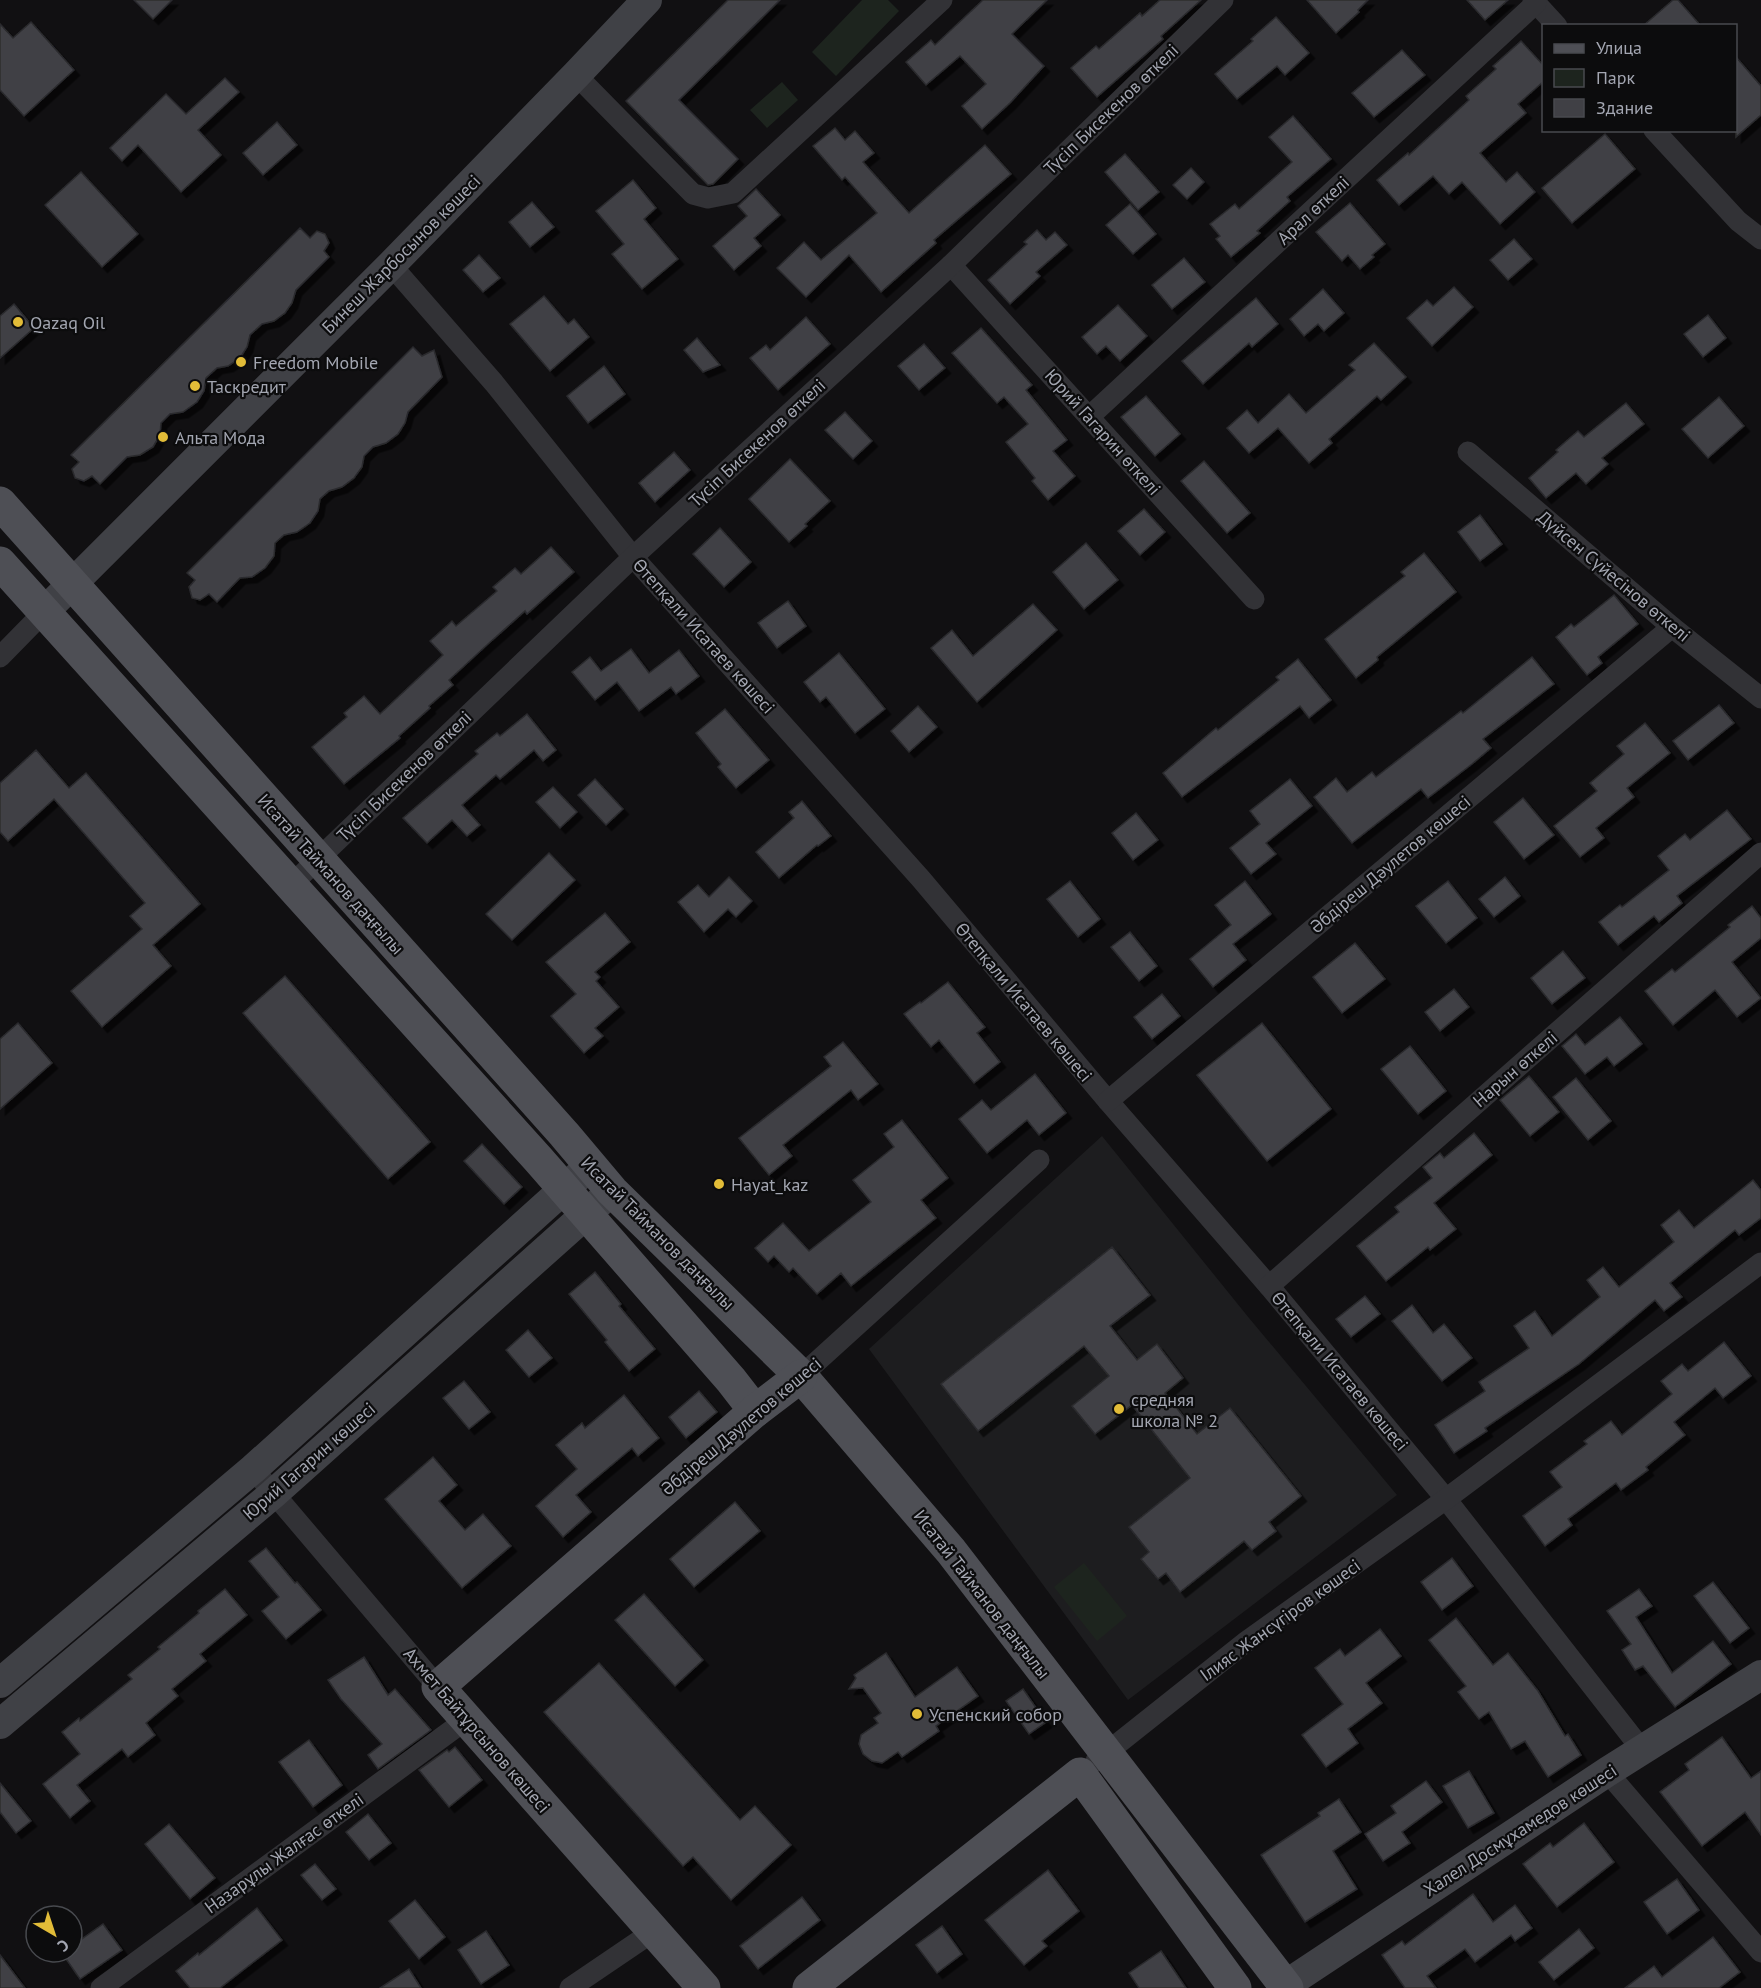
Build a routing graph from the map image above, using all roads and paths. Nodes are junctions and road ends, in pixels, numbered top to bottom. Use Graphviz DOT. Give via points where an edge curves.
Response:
graph roads {
  1 [pos="647,0"];
  2 [pos="942,0"];
  3 [pos="1223,0"];
  4 [pos="1535,1"];
  5 [pos="1555,24"];
  6 [pos="576,75"];
  7 [pos="1656,132"];
  8 [pos="1761,239"];
  9 [pos="391,265"];
  10 [pos="951,265"];
  11 [pos="1089,417"];
  12 [pos="1468,452"];
  13 [pos="0,503"];
  14 [pos="633,557"];
  15 [pos="0,563"];
  16 [pos="71,584"];
  17 [pos="1254,599"];
  18 [pos="44,612"];
  19 [pos="1672,627"];
  20 [pos="0,657"];
  21 [pos="1761,698"];
  22 [pos="1761,853"];
  23 [pos="318,858"];
  24 [pos="291,885"];
  25 [pos="1108,1101"];
  26 [pos="1040,1160"];
  27 [pos="590,1166"];
  28 [pos="563,1190"];
  29 [pos="612,1191"];
  30 [pos="586,1215"];
  31 [pos="1761,1263"];
  32 [pos="1269,1286"];
  33 [pos="801,1376"];
  34 [pos="755,1411"];
  35 [pos="253,1469"];
  36 [pos="273,1494"];
  37 [pos="1446,1498"];
  38 [pos="1761,1675"];
  39 [pos="0,1683"];
  40 [pos="438,1687"];
  41 [pos="467,1719"];
  42 [pos="0,1724"];
  43 [pos="1643,1751"];
  44 [pos="1106,1753"];
  45 [pos="1607,1772"];
  46 [pos="1080,1774"];
  47 [pos="654,1931"];
  48 [pos="1761,1952"];
  49 [pos="1284,1987"];
  50 [pos="101,1988"];
  51 [pos="570,1988"];
  52 [pos="704,1988"];
  53 [pos="809,1988"];
  54 [pos="1235,1988"];
  1 -- 6 [label="street, Бинеш Жарбосынов көшесі"];
  2 -- 6 [label="street" via="733,193 708,198 693,194"];
  3 -- 10 [label="street, Түсіп Бисекенов өткелі"];
  4 -- 5 [label="street"];
  4 -- 11 [label="street, Арал өткелі"];
  6 -- 9 [label="street, Бинеш Жарбосынов көшесі"];
  7 -- 8 [label="street" via="1738,221"];
  9 -- 14 [label="street, Өтепқали Исатаев көшесі" via="494,383"];
  9 -- 16 [label="street, Бинеш Жарбосынов көшесі"];
  10 -- 11 [label="street, Юрий Гагарин өткелі"];
  10 -- 14 [label="street, Түсіп Бисекенов өткелі"];
  11 -- 17 [label="street, Юрий Гагарин өткелі"];
  12 -- 19 [label="street, Дүйсен Сүйесінов өткелі"];
  13 -- 16 [label="main road, Исатай Тайманов даңғылы"];
  14 -- 23 [label="street, Түсіп Бисекенов өткелі"];
  14 -- 25 [label="street, Өтепқали Исатаев көшесі" via="921,879"];
  15 -- 18 [label="main road, Исатай Тайманов даңғылы"];
  16 -- 18 [label="street, Бинеш Жарбосынов көшесі"];
  16 -- 23 [label="main road, Исатай Тайманов даңғылы"];
  18 -- 20 [label="street, Бинеш Жарбосынов көшесі"];
  18 -- 24 [label="main road, Исатай Тайманов даңғылы"];
  19 -- 21 [label="street, Дүйсен Сүйесінов өткелі"];
  19 -- 25 [label="street, Әбдіреш Дәулетов көшесі"];
  22 -- 32 [label="street, Нарын өткелі"];
  23 -- 24 [label="street, Түсіп Бисекенов өткелі"];
  23 -- 27 [label="main road, Исатай Тайманов даңғылы"];
  24 -- 28 [label="main road, Исатай Тайманов даңғылы"];
  25 -- 32 [label="street, Өтепқали Исатаев көшесі"];
  26 -- 33 [label="street, Әбдіреш Дәулетов көшесі"];
  27 -- 28 [label="street, Юрий Гагарин көшесі"];
  27 -- 29 [label="main road, Исатай Тайманов даңғылы"];
  28 -- 30 [label="main road, Исатай Тайманов даңғылы"];
  28 -- 35 [label="street, Юрий Гагарин көшесі"];
  29 -- 30 [label="street, Юрий Гагарин көшесі"];
  29 -- 33 [label="main road, Исатай Тайманов даңғылы"];
  30 -- 34 [label="main road, Исатай Тайманов даңғылы"];
  30 -- 36 [label="street, Юрий Гагарин көшесі"];
  31 -- 37 [label="street, Ілияс Жансүгіров көшесі"];
  32 -- 37 [label="street, Өтепқали Исатаев көшесі"];
  33 -- 34 [label="main road, Әбдіреш Дәулетов көшесі"];
  33 -- 44 [label="main road, Исатай Тайманов даңғылы" via="951,1551"];
  34 -- 40 [label="main road, Әбдіреш Дәулетов көшесі"];
  35 -- 36 [label="street, Ахмет Байтұрсынов көшесі"];
  35 -- 39 [label="street, Юрий Гагарин көшесі"];
  36 -- 40 [label="street, Ахмет Байтұрсынов көшесі"];
  36 -- 42 [label="street, Юрий Гагарин көшесі"];
  37 -- 43 [label="street, Өтепқали Исатаев көшесі"];
  37 -- 44 [label="street, Ілияс Жансүгіров көшесі" via="1247,1641"];
  38 -- 43 [label="street, Халел Досмұхамедов көшесі"];
  40 -- 41 [label="main road, Ахмет Байтұрсынов көшесі"];
  41 -- 47 [label="main road, Ахмет Байтұрсынов көшесі"];
  41 -- 50 [label="street, Назарұлы Жалғас өткелі"];
  43 -- 45 [label="street, Халел Досмұхамедов көшесі"];
  44 -- 46 [label="street, Ілияс Жансүгіров көшесі"];
  44 -- 49 [label="main road, Исатай Тайманов даңғылы"];
  45 -- 48 [label="street"];
  45 -- 49 [label="street, Халел Досмұхамедов көшесі"];
  46 -- 53 [label="main road, Ілияс Жансүгіров көшесі"];
  46 -- 54 [label="main road"];
  47 -- 51 [label="street"];
  47 -- 52 [label="main road, Ахмет Байтұрсынов көшесі"];
}
